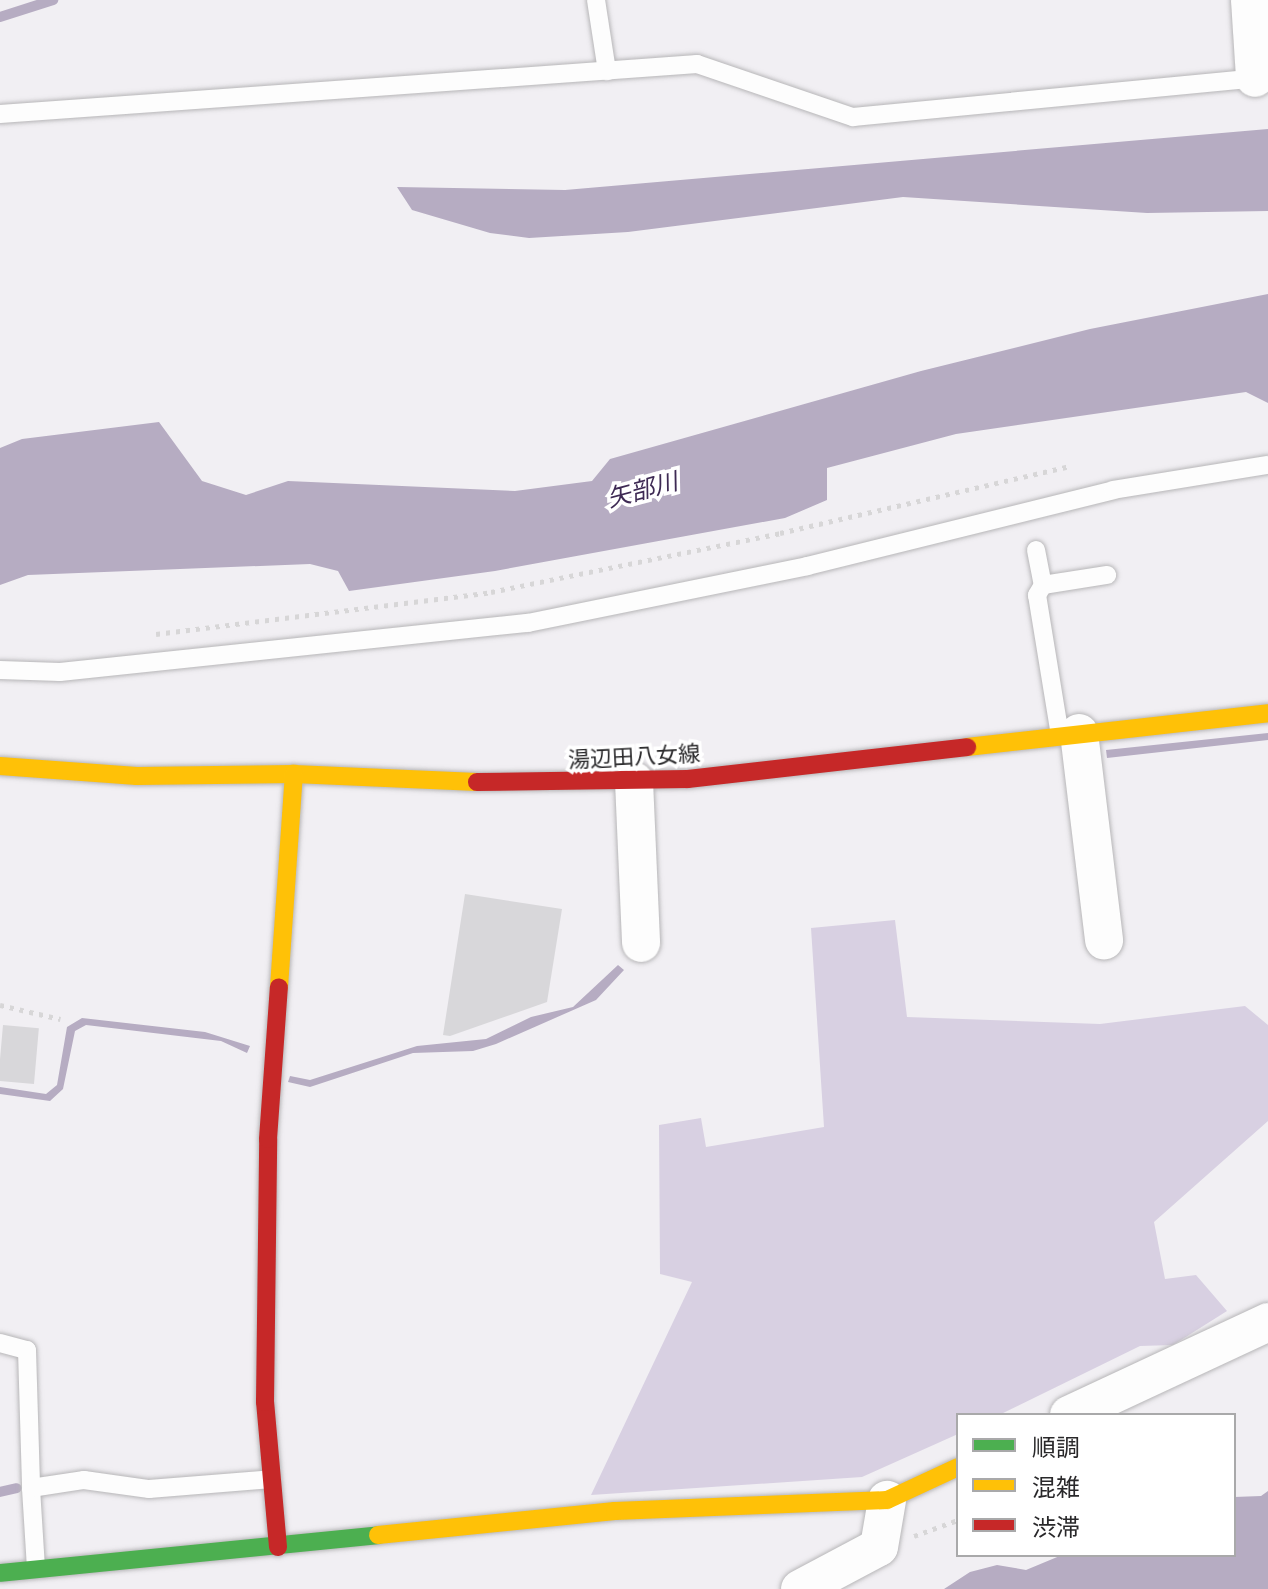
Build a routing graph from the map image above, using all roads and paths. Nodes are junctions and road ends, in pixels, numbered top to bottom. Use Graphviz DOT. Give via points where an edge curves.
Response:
graph roads {
  1 [pos="596,0"];
  2 [pos="1250,0"];
  3 [pos="607,71"];
  4 [pos="1261,78"];
  5 [pos="0,114"];
  6 [pos="1268,465"];
  7 [pos="1071,466"];
  8 [pos="1036,550"];
  9 [pos="1107,575"];
  10 [pos="1043,585"];
  11 [pos="142,636"];
  12 [pos="0,670"];
  13 [pos="1268,713"];
  14 [pos="1069,734"];
  15 [pos="0,766"];
  16 [pos="294,774"];
  17 [pos="634,781"];
  18 [pos="1104,941"];
  19 [pos="641,943"];
  20 [pos="0,1005"];
  21 [pos="60,1019"];
  22 [pos="1268,1322"];
  23 [pos="0,1343"];
  24 [pos="1073,1413"];
  25 [pos="956,1468"];
  26 [pos="272,1479"];
  27 [pos="31,1488"];
  28 [pos="887,1500"];
  29 [pos="278,1547"];
  30 [pos="36,1568"];
  31 [pos="0,1573"];
  32 [pos="800,1589"];
  1 -- 3 [label="lane"];
  2 -- 4 [label="street"];
  3 -- 4 [label="lane" via="697,64 853,117"];
  3 -- 5 [label="lane"];
  6 -- 12 [label="lane" via="1098,493 807,566 528,623 60,672"];
  7 -- 11 [label="path" via="491,592"];
  8 -- 10 [label="lane"];
  9 -- 10 [label="lane"];
  10 -- 14 [label="lane" via="1037,595"];
  13 -- 14 [label="street, 湯辺田八女線"];
  14 -- 17 [label="street, 湯辺田八女線"];
  14 -- 18 [label="street"];
  15 -- 16 [label="street, 湯辺田八女線" via="137,776"];
  16 -- 17 [label="street, 湯辺田八女線" via="535,785"];
  16 -- 26 [label="street" via="268,1139 265,1402"];
  17 -- 19 [label="street"];
  20 -- 21 [label="path"];
  22 -- 24 [label="street"];
  23 -- 27 [label="lane" via="27,1350"];
  25 -- 28 [label="street"];
  26 -- 27 [label="lane" via="149,1489 84,1480"];
  26 -- 29 [label="street"];
  27 -- 30 [label="lane"];
  28 -- 29 [label="street" via="615,1511"];
  28 -- 32 [label="street" via="879,1547"];
  29 -- 30 [label="street"];
  30 -- 31 [label="street"];
}
